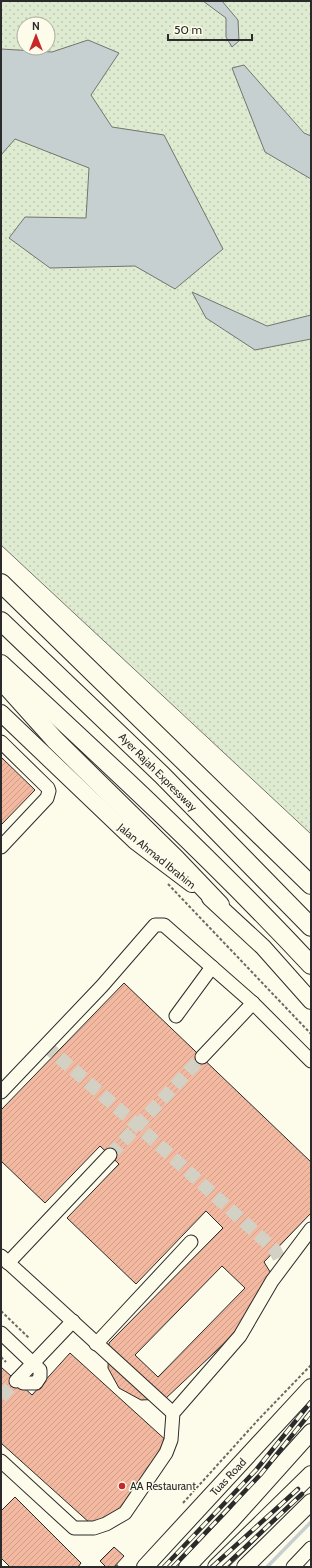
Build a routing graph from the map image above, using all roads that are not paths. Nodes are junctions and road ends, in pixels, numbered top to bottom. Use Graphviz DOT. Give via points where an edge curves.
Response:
graph roads {
  1 [pos="1,582"];
  2 [pos="1,621"];
  3 [pos="1,664"];
  4 [pos="1,680"];
  5 [pos="1,713"];
  6 [pos="1,742"];
  7 [pos="1,847"];
  8 [pos="311,885"];
  9 [pos="220,905"];
  10 [pos="311,927"];
  11 [pos="311,965"];
  12 [pos="212,967"];
  13 [pos="311,1001"];
  14 [pos="253,1003"];
  15 [pos="176,1016"];
  16 [pos="202,1057"];
  17 [pos="311,1061"];
  18 [pos="1,1092"];
  19 [pos="110,1155"];
  20 [pos="311,1229"];
  21 [pos="191,1242"];
  22 [pos="5,1259"];
  23 [pos="72,1321"];
  24 [pos="1,1333"];
  25 [pos="96,1344"];
  26 [pos="33,1363"];
  27 [pos="17,1380"];
  28 [pos="311,1387"];
  29 [pos="173,1413"];
  30 [pos="311,1432"];
  31 [pos="1,1461"];
  32 [pos="311,1474"];
  33 [pos="311,1502"];
  34 [pos="311,1548"];
  35 [pos="145,1567"];
  36 [pos="188,1567"];
  37 [pos="216,1567"];
  38 [pos="245,1567"];
  39 [pos="293,1567"];
  1 -- 8 [label="highway"];
  2 -- 10 [label="highway, Ayer Rajah Expressway" via="162,775"];
  3 -- 11 [label="highway" via="145,798"];
  4 -- 9 [label="highway" via="55,740"];
  5 -- 9 [label="main road, Jalan Ahmad Ibrahim" via="135,840"];
  6 -- 7 [label="lane" via="49,791 47,798"];
  9 -- 13 [label="main road, Jalan Ahmad Ibrahim" via="263,947"];
  12 -- 14 [label="lane"];
  12 -- 15 [label="lane"];
  12 -- 18 [label="lane" via="164,925 155,925 102,986"];
  14 -- 16 [label="lane"];
  14 -- 17 [label="lane"];
  19 -- 22 [label="lane"];
  20 -- 29 [label="lane" via="272,1281 240,1336"];
  21 -- 25 [label="lane"];
  22 -- 23 [label="lane"];
  23 -- 25 [label="lane"];
  23 -- 26 [label="lane"];
  24 -- 26 [label="lane"];
  25 -- 29 [label="lane"];
  26 -- 27 [label="lane"];
  28 -- 35 [label="main road, Tuas Road"];
  29 -- 31 [label="lane" via="171,1440 166,1453 125,1513 94,1528 74,1528"];
  30 -- 36 [label="main road"];
  32 -- 37 [label="main road"];
  33 -- 38 [label="main road"];
  34 -- 39 [label="lane"];
}
